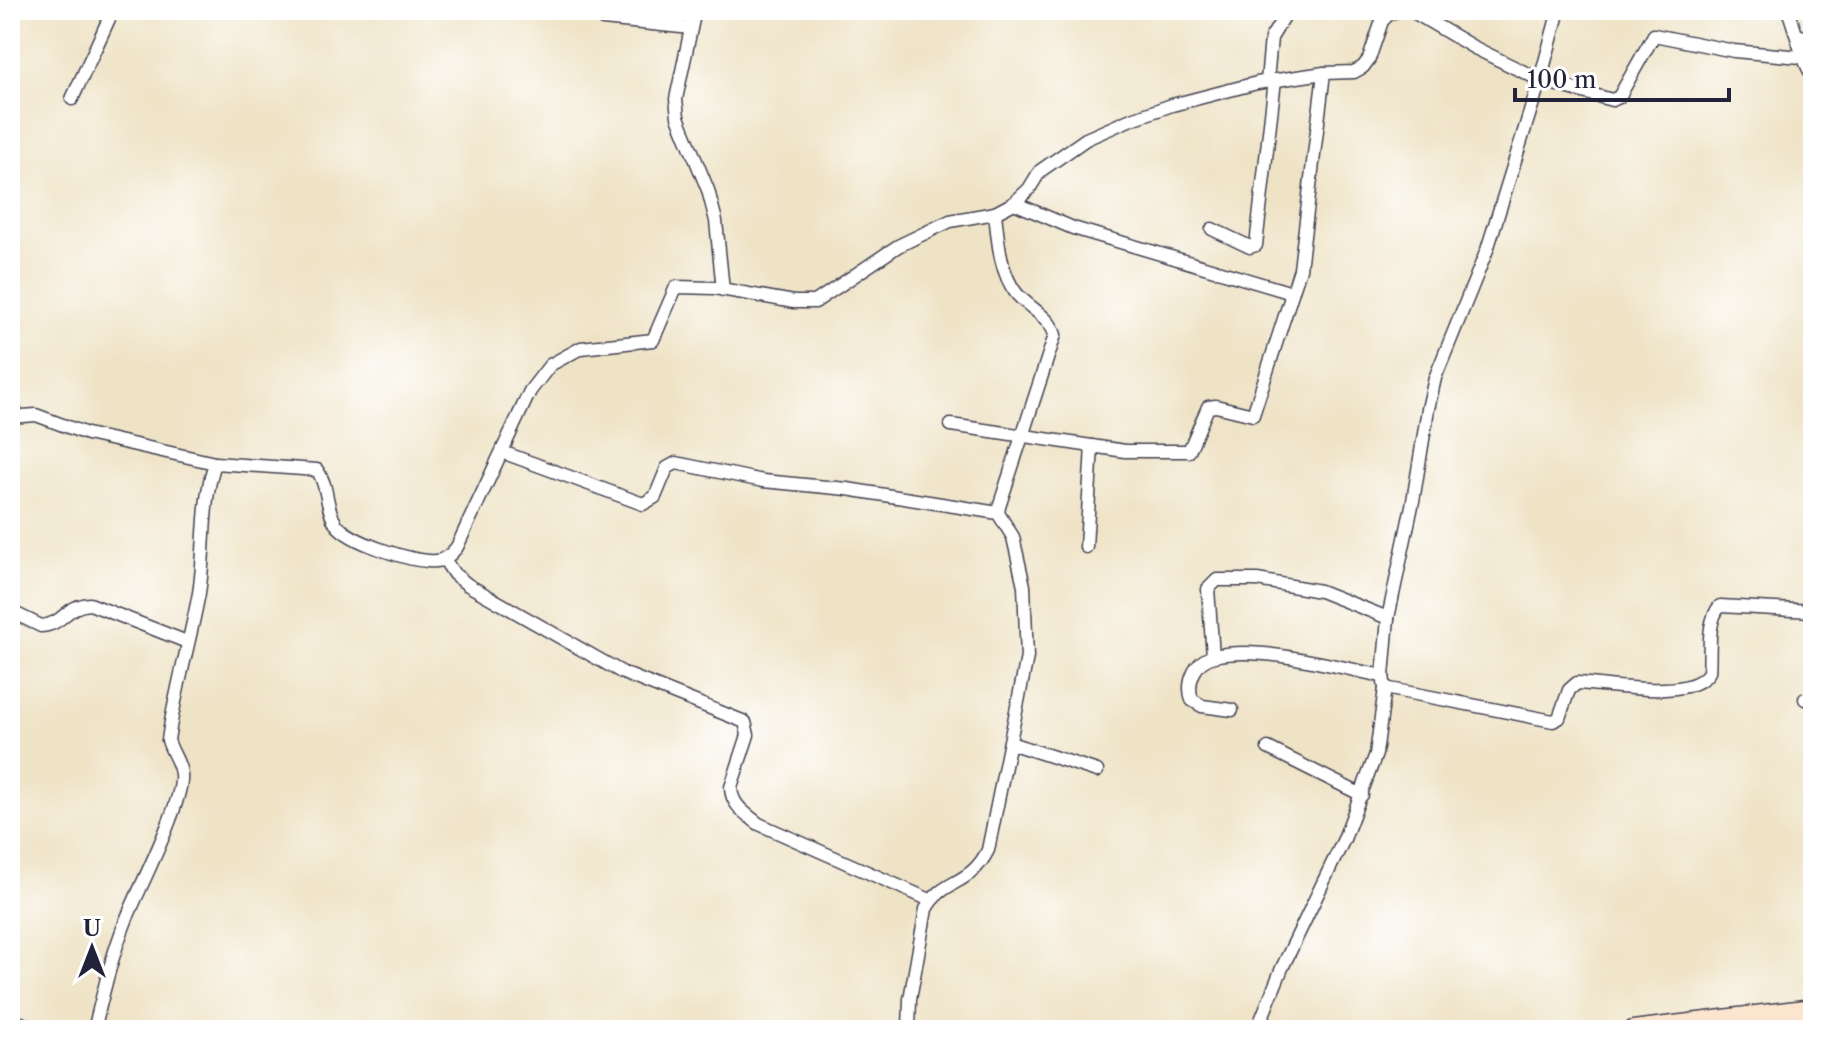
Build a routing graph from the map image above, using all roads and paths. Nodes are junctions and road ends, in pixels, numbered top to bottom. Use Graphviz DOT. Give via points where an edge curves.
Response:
graph roads {
  1 [pos="113,10"];
  2 [pos="695,10"];
  3 [pos="1288,10"];
  4 [pos="1399,10"];
  5 [pos="1410,10"];
  6 [pos="1559,10"];
  7 [pos="1788,10"];
  8 [pos="603,19"];
  9 [pos="691,28"];
  10 [pos="1797,35"];
  11 [pos="1813,39"];
  12 [pos="1801,57"];
  13 [pos="1324,73"];
  14 [pos="1813,77"];
  15 [pos="1540,80"];
  16 [pos="1271,81"];
  17 [pos="72,99"];
  18 [pos="1014,203"];
  19 [pos="995,213"];
  20 [pos="1212,229"];
  21 [pos="723,290"];
  22 [pos="1292,293"];
  23 [pos="10,417"];
  24 [pos="951,425"];
  25 [pos="1021,436"];
  26 [pos="1092,446"];
  27 [pos="502,452"];
  28 [pos="215,463"];
  29 [pos="998,513"];
  30 [pos="1086,547"];
  31 [pos="444,559"];
  32 [pos="10,611"];
  33 [pos="1813,611"];
  34 [pos="1388,618"];
  35 [pos="187,642"];
  36 [pos="1213,656"];
  37 [pos="1384,682"];
  38 [pos="1232,710"];
  39 [pos="1010,743"];
  40 [pos="1268,748"];
  41 [pos="1097,771"];
  42 [pos="1362,795"];
  43 [pos="930,900"];
  44 [pos="1813,1008"];
  45 [pos="10,1022"];
  46 [pos="31,1030"];
  47 [pos="94,1030"];
  48 [pos="909,1030"];
  49 [pos="1257,1030"];
  50 [pos="1633,1030"];
  1 -- 17 [label="street"];
  2 -- 9 [label="street"];
  3 -- 16 [label="street" via="1268,50"];
  4 -- 13 [label="street" via="1382,21 1363,67"];
  5 -- 15 [label="street"];
  6 -- 15 [label="street"];
  7 -- 10 [label="street"];
  8 -- 9 [label="street"];
  9 -- 21 [label="street" via="676,99 678,117 708,190"];
  10 -- 11 [label="street"];
  10 -- 12 [label="street"];
  12 -- 14 [label="street"];
  12 -- 15 [label="street" via="1654,35 1617,99"];
  13 -- 16 [label="street"];
  13 -- 22 [label="street" via="1300,269"];
  15 -- 34 [label="street" via="1487,250 1435,378"];
  16 -- 18 [label="street" via="1172,105 1086,139 1040,171"];
  16 -- 20 [label="street" via="1256,245"];
  18 -- 19 [label="street"];
  18 -- 22 [label="street" via="1073,228"];
  19 -- 21 [label="street" via="950,221 911,240 815,302"];
  19 -- 25 [label="street" via="998,249 1008,278 1055,335"];
  21 -- 27 [label="street" via="676,287 653,340 581,348 550,365 530,391"];
  22 -- 26 [label="street" via="1252,416 1208,407 1189,451"];
  23 -- 28 [label="street" via="36,415 87,434"];
  24 -- 25 [label="street"];
  25 -- 26 [label="street"];
  25 -- 29 [label="street"];
  26 -- 30 [label="street"];
  27 -- 29 [label="street" via="643,504 655,497 667,468 676,463 763,481"];
  27 -- 31 [label="street" via="457,547"];
  28 -- 31 [label="street" via="317,470 336,524 346,533 397,555"];
  28 -- 35 [label="street" via="208,485 199,593"];
  29 -- 39 [label="street" via="1013,537 1024,586 1027,657"];
  31 -- 43 [label="street" via="468,585 623,673 745,722 748,735 731,787 735,804 759,824"];
  32 -- 35 [label="street" via="41,626 58,621 78,605 90,604"];
  33 -- 37 [label="street" via="1720,606 1714,613 1706,678 1687,686 1638,689 1577,683 1571,685 1559,718 1553,721"];
  34 -- 36 [label="street" via="1320,591 1257,580 1217,580 1208,589"];
  34 -- 37 [label="street"];
  35 -- 47 [label="street" via="168,740 182,775 179,790 124,925"];
  36 -- 37 [label="street" via="1275,656"];
  36 -- 38 [label="street" via="1200,662 1194,673 1192,700"];
  37 -- 42 [label="street" via="1376,754"];
  39 -- 41 [label="street"];
  39 -- 43 [label="street" via="982,862"];
  40 -- 42 [label="street"];
  42 -- 49 [label="street"];
  43 -- 48 [label="street" via="923,917"];
  44 -- 50 [label="street"];
  45 -- 46 [label="street"];
}
